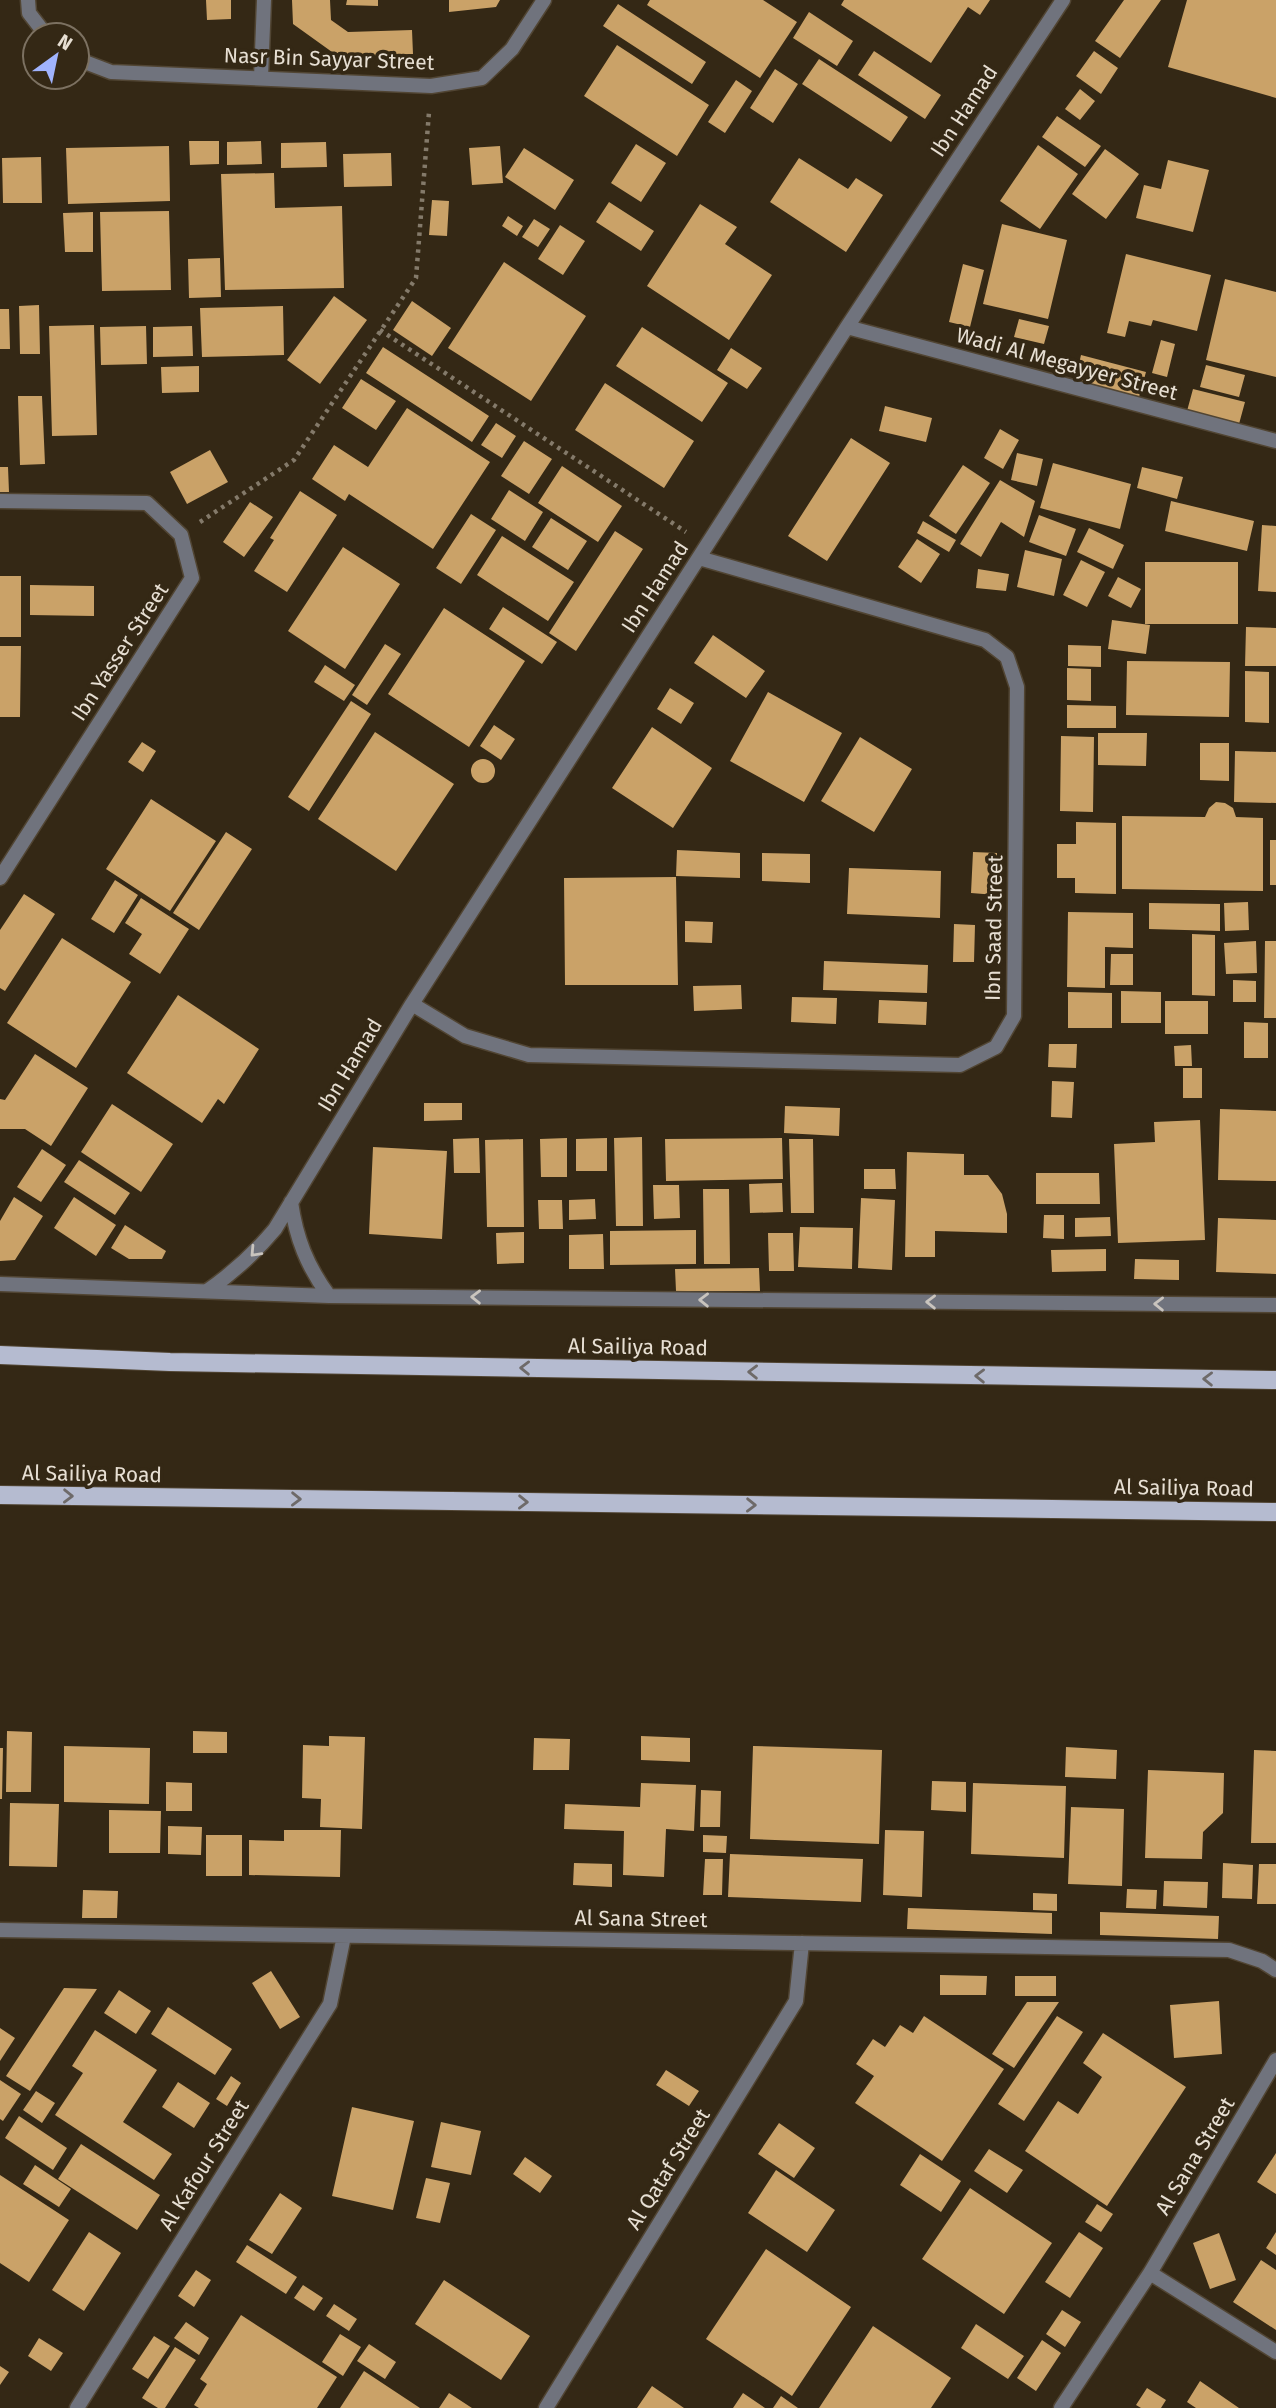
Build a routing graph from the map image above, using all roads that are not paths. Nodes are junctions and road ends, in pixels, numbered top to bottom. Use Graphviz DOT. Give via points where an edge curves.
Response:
graph roads {
  1 [pos="28,0"];
  2 [pos="264,0"];
  3 [pos="544,0"];
  4 [pos="1063,0"];
  5 [pos="35,21"];
  6 [pos="91,64"];
  7 [pos="261,78"];
  8 [pos="847,327"];
  9 [pos="1276,441"];
  10 [pos="0,501"];
  11 [pos="699,558"];
  12 [pos="0,878"];
  13 [pos="412,1004"];
  14 [pos="291,1202"];
  15 [pos="0,1284"];
  16 [pos="206,1291"];
  17 [pos="329,1296"];
  18 [pos="1276,1305"];
  19 [pos="0,1355"];
  20 [pos="1276,1380"];
  21 [pos="0,1495"];
  22 [pos="1276,1512"];
  23 [pos="0,1930"];
  24 [pos="344,1936"];
  25 [pos="802,1943"];
  26 [pos="1276,1970"];
  27 [pos="1276,2060"];
  28 [pos="1150,2273"];
  29 [pos="1276,2352"];
  30 [pos="77,2408"];
  31 [pos="546,2408"];
  32 [pos="1061,2408"];
  1 -- 5 [label="street"];
  2 -- 7 [label="street"];
  3 -- 7 [label="street, Nasr Bin Sayyar Street" via="512,49 482,78 431,86"];
  4 -- 8 [label="street, Ibn Hamad"];
  6 -- 7 [label="street, Nasr Bin Sayyar Street" via="111,72"];
  8 -- 9 [label="street, Wadi Al Megayyer Street"];
  8 -- 11 [label="street, Ibn Hamad"];
  10 -- 12 [label="street, Ibn Yasser Street" via="147,503 181,535 191,578"];
  11 -- 13 [label="street, Ibn Hamad"];
  11 -- 13 [label="street, Ibn Saad Street" via="985,640 1007,657 1017,687 1014,1016 996,1047 960,1065 529,1055 465,1036"];
  13 -- 14 [label="street, Ibn Hamad"];
  14 -- 16 [label="street, Ibn Hamad, one-way" via="255,1253"];
  14 -- 17 [label="street" via="299,1243"];
  15 -- 16 [label="street"];
  16 -- 17 [label="street"];
  18 -- 17 [label="street, one-way"];
  20 -- 19 [label="main road, Al Sailiya Road, one-way" via="184,1363"];
  21 -- 22 [label="main road, Al Sailiya Road, one-way"];
  23 -- 24 [label="street, Al Sana Street"];
  24 -- 25 [label="street, Al Sana Street"];
  24 -- 30 [label="street, Al Kafour Street" via="330,2004"];
  25 -- 26 [label="street, Al Sana Street" via="1228,1950"];
  25 -- 31 [label="street, Al Qataf Street" via="796,2001"];
  27 -- 28 [label="street, Al Sana Street"];
  28 -- 29 [label="street"];
  28 -- 32 [label="street, Al Sana Street"];
}
